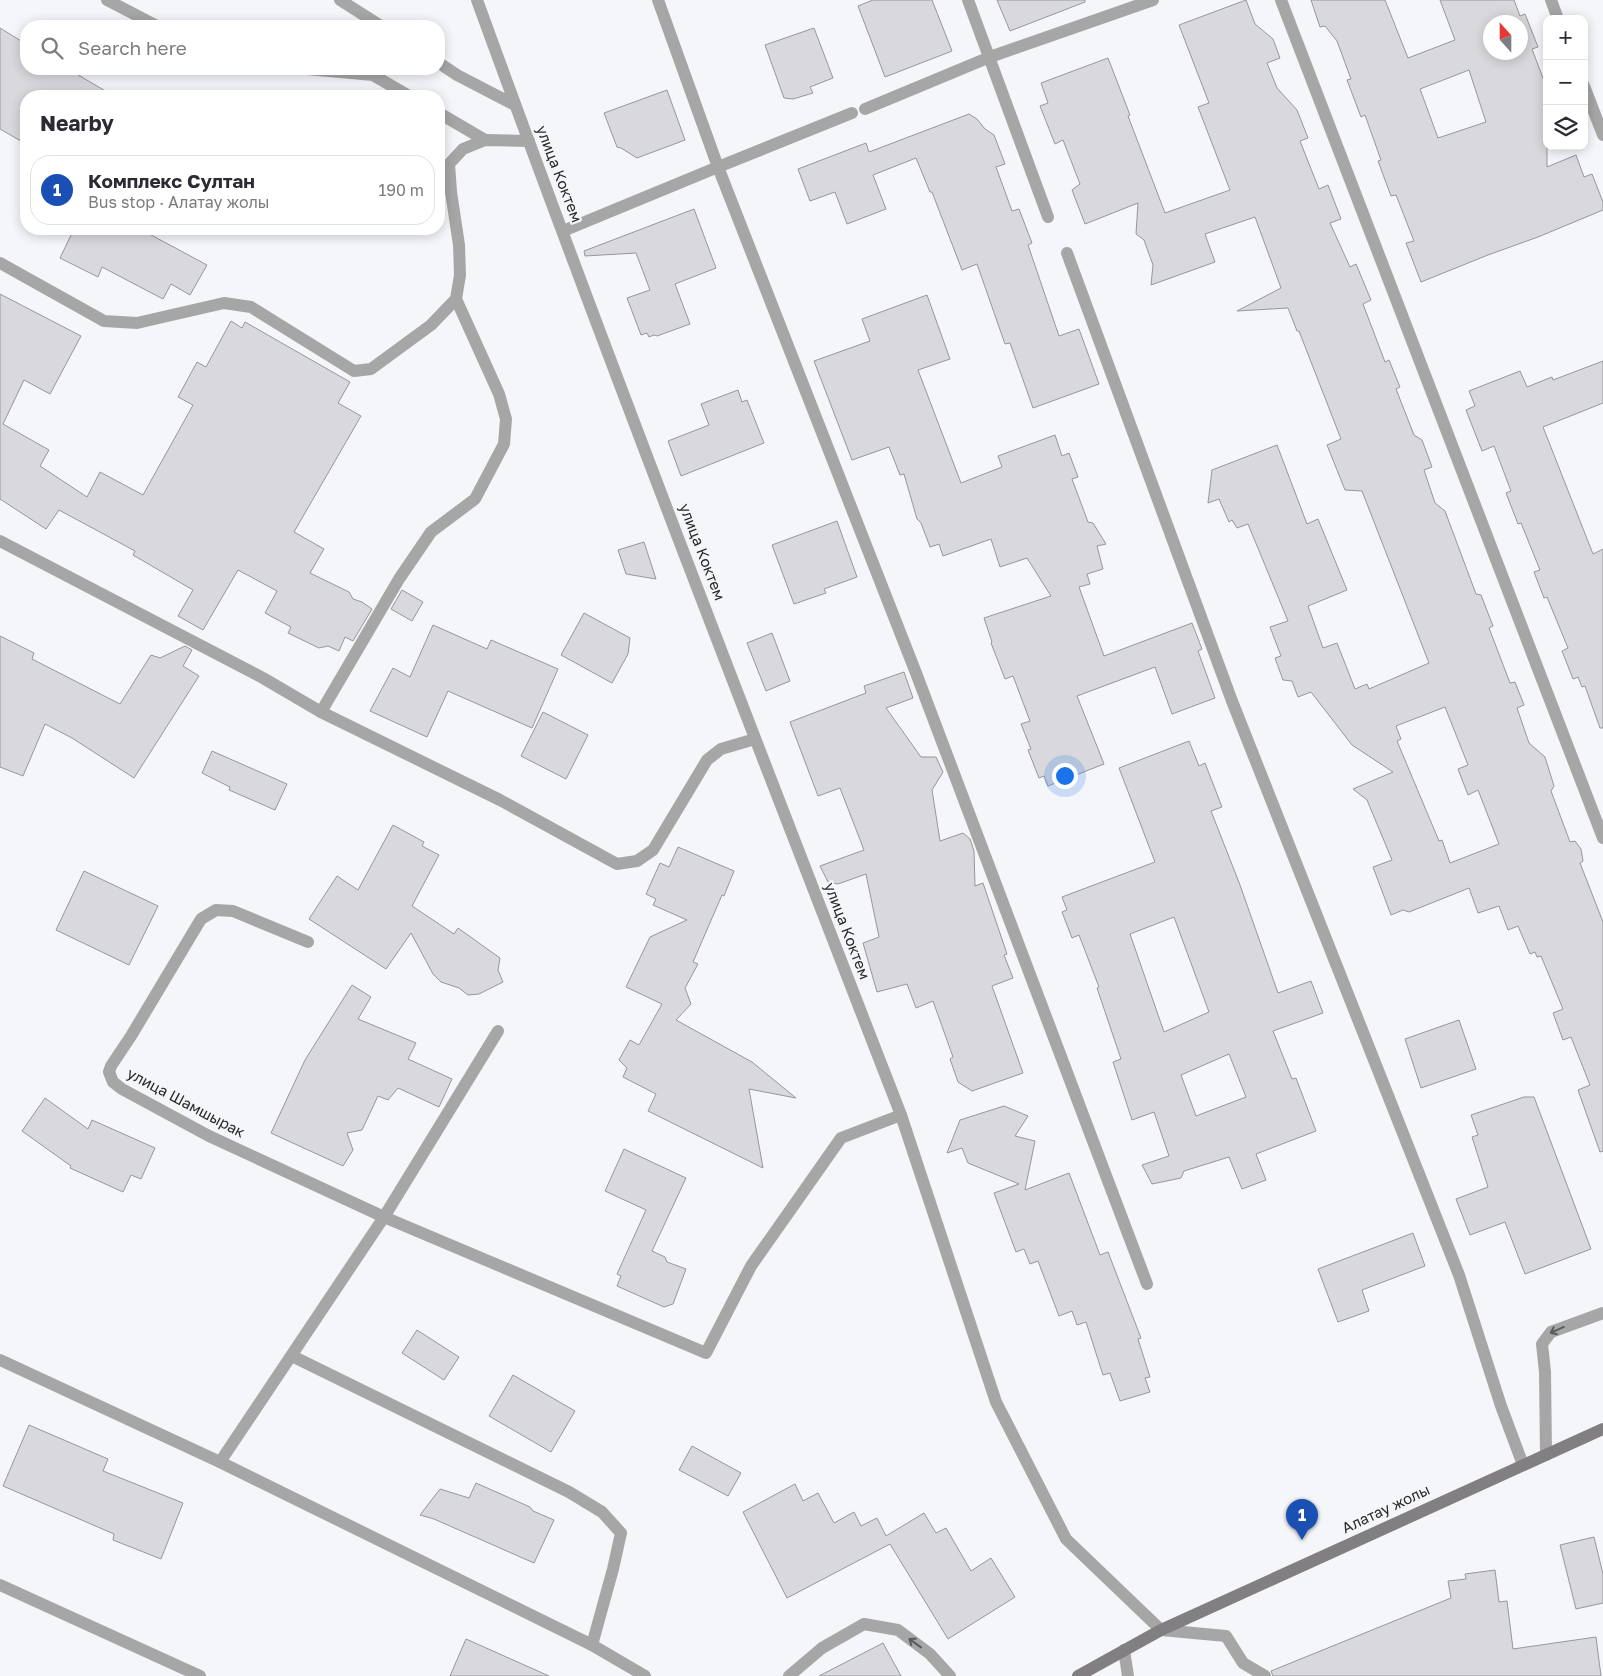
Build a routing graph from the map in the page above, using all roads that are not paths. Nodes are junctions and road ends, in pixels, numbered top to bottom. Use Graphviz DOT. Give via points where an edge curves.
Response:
graph roads {
  1 [pos="107,0"];
  2 [pos="340,0"];
  3 [pos="477,0"];
  4 [pos="658,0"];
  5 [pos="968,0"];
  6 [pos="1152,0"];
  7 [pos="1281,0"];
  8 [pos="1551,0"];
  9 [pos="1557,15"];
  10 [pos="145,20"];
  11 [pos="372,20"];
  12 [pos="990,57"];
  13 [pos="445,67"];
  14 [pos="373,75"];
  15 [pos="399,90"];
  16 [pos="1588,96"];
  17 [pos="515,105"];
  18 [pos="865,109"];
  19 [pos="852,113"];
  20 [pos="445,117"];
  21 [pos="1603,135"];
  22 [pos="485,140"];
  23 [pos="529,141"];
  24 [pos="718,167"];
  25 [pos="1048,217"];
  26 [pos="563,231"];
  27 [pos="1066,253"];
  28 [pos="0,263"];
  29 [pos="456,299"];
  30 [pos="0,541"];
  31 [pos="321,712"];
  32 [pos="755,739"];
  33 [pos="1603,838"];
  34 [pos="308,942"];
  35 [pos="498,1031"];
  36 [pos="901,1115"];
  37 [pos="384,1218"];
  38 [pos="1148,1284"];
  39 [pos="1603,1313"];
  40 [pos="292,1356"];
  41 [pos="0,1360"];
  42 [pos="1603,1429"];
  43 [pos="1546,1455"];
  44 [pos="220,1462"];
  45 [pos="1522,1465"];
  46 [pos="0,1585"];
  47 [pos="1161,1630"];
  48 [pos="592,1645"];
  49 [pos="1124,1650"];
  50 [pos="200,1676"];
  51 [pos="645,1676"];
  52 [pos="789,1676"];
  53 [pos="950,1676"];
  54 [pos="1078,1676"];
  55 [pos="1128,1676"];
  56 [pos="1265,1676"];
  1 -- 10 [label="street"];
  2 -- 11 [label="street"];
  3 -- 17 [label="street, улица Коктем"];
  4 -- 24 [label="street"];
  5 -- 12 [label="street"];
  6 -- 12 [label="street"];
  7 -- 33 [label="street"];
  8 -- 9 [label="street"];
  12 -- 18 [label="street"];
  12 -- 25 [label="street"];
  13 -- 17 [label="street"];
  14 -- 15 [label="street"];
  16 -- 21 [label="street"];
  17 -- 23 [label="street, улица Коктем"];
  19 -- 24 [label="street"];
  20 -- 22 [label="street"];
  22 -- 23 [label="street"];
  22 -- 29 [label="street" via="463,149 449,164 459,245 460,275"];
  23 -- 26 [label="street, улица Коктем"];
  24 -- 26 [label="street"];
  24 -- 38 [label="street" via="913,664"];
  26 -- 32 [label="street, улица Коктем"];
  27 -- 45 [label="street" via="1232,701 1459,1275"];
  28 -- 29 [label="street" via="104,321 137,323 224,303 251,307 354,371 371,369 431,325"];
  29 -- 31 [label="street" via="499,394 506,419 504,444 475,499 431,532 404,571"];
  30 -- 31 [label="street" via="263,678"];
  31 -- 32 [label="street" via="500,800 617,864 637,861 653,850 707,760 721,749"];
  32 -- 36 [label="street, улица Коктем"];
  34 -- 37 [label="street, улица Шамшырак" via="233,911 216,910 202,919 110,1072 113,1082 122,1089 209,1136"];
  35 -- 37 [label="street"];
  36 -- 37 [label="street" via="841,1138 751,1266 706,1353"];
  36 -- 47 [label="street, улица Коктем" via="996,1402 1066,1540"];
  37 -- 40 [label="street"];
  39 -- 43 [label="street, one-way" via="1551,1332 1542,1344"];
  40 -- 44 [label="street"];
  40 -- 48 [label="street" via="569,1492 602,1512 621,1533"];
  41 -- 44 [label="street"];
  42 -- 43 [label="main road, Алатау жолы"];
  43 -- 45 [label="main road, Алатау жолы"];
  44 -- 48 [label="street"];
  45 -- 47 [label="main road, Алатау жолы"];
  46 -- 50 [label="street"];
  47 -- 49 [label="main road, Алатау жолы"];
  47 -- 56 [label="street" via="1226,1636 1243,1663"];
  48 -- 51 [label="street"];
  49 -- 54 [label="main road, Алатау жолы"];
  49 -- 55 [label="street"];
  53 -- 52 [label="street, one-way" via="930,1654 898,1630 864,1624 822,1648"];
}
